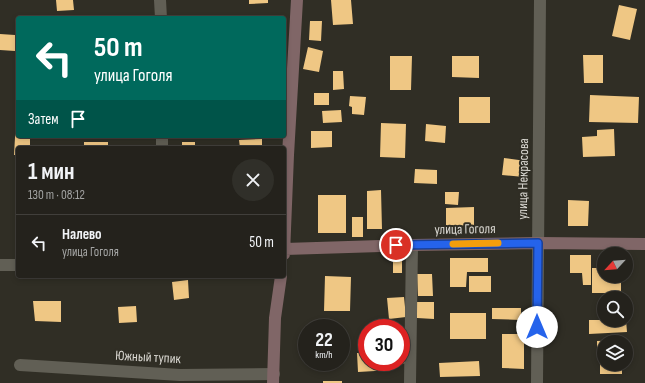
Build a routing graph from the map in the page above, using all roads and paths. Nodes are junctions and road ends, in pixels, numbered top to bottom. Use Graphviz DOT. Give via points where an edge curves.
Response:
graph roads {
  1 [pos="160,0"];
  2 [pos="297,0"];
  3 [pos="540,0"];
  4 [pos="160,16"];
  5 [pos="286,203"];
  6 [pos="538,243"];
  7 [pos="645,244"];
  8 [pos="412,245"];
  9 [pos="286,251"];
  10 [pos="0,265"];
  11 [pos="16,265"];
  12 [pos="281,278"];
  13 [pos="20,365"];
  14 [pos="274,378"];
  15 [pos="180,379"];
  16 [pos="410,383"];
  17 [pos="537,383"];
  1 -- 4 [label="street"];
  2 -- 5 [label="street"];
  3 -- 6 [label="street, улица Некрасова"];
  6 -- 7 [label="street, улица Гоголя"];
  6 -- 8 [label="street, улица Гоголя"];
  6 -- 17 [label="street, улица Некрасова"];
  8 -- 9 [label="street, улица Гоголя"];
  8 -- 16 [label="street"];
  10 -- 11 [label="street"];
  12 -- 14 [label="street" via="275,318"];
  13 -- 15 [label="street, Южный тупик"];
  14 -- 15 [label="street, Южный тупик"];
}
